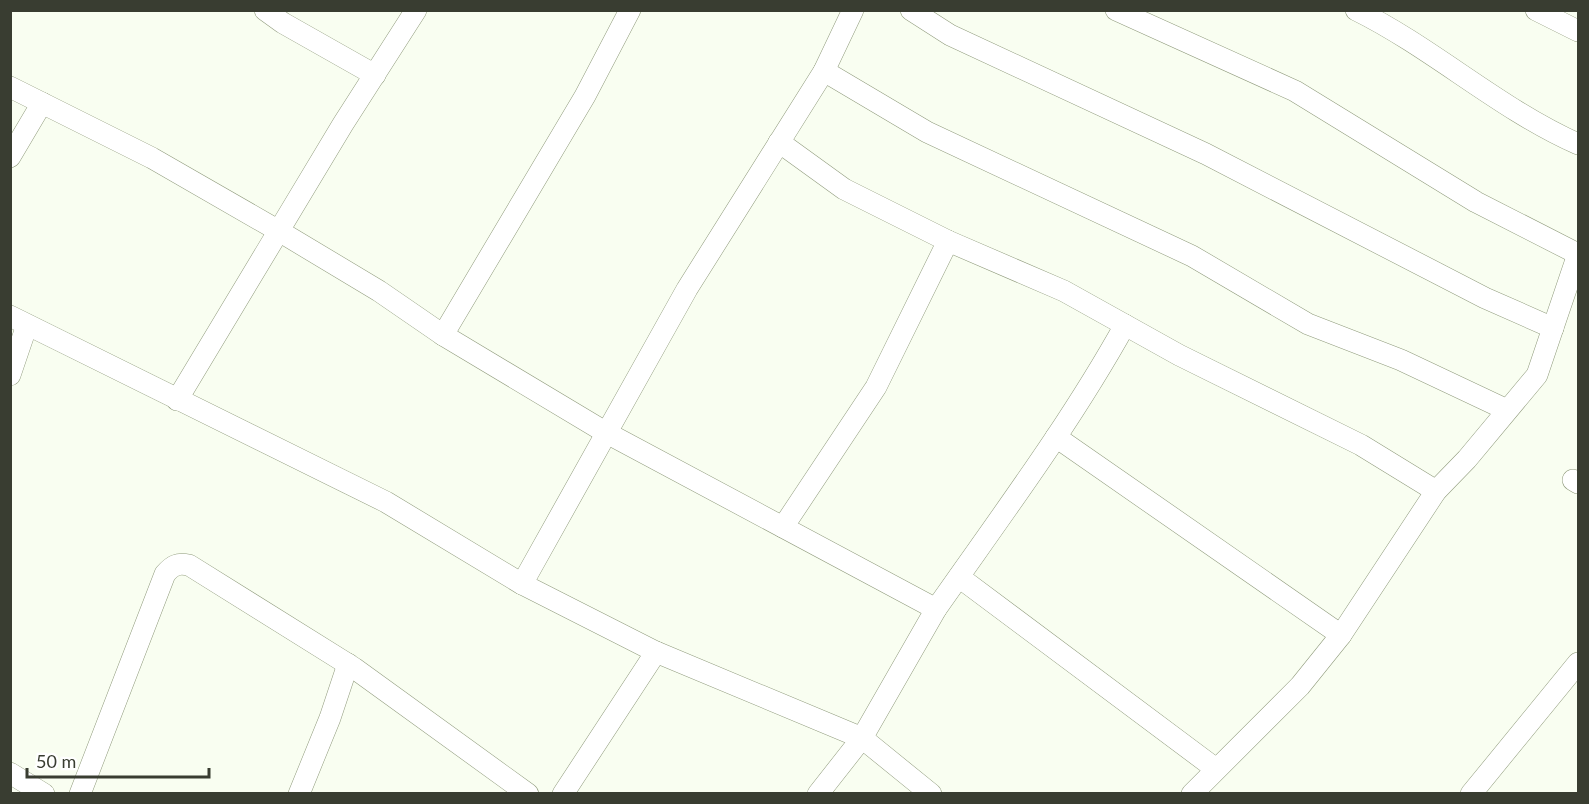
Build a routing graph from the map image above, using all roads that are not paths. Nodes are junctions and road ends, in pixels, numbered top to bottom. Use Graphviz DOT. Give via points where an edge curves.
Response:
graph roads {
  1 [pos="265,10"];
  2 [pos="416,10"];
  3 [pos="630,10"];
  4 [pos="854,10"];
  5 [pos="911,10"];
  6 [pos="1116,10"];
  7 [pos="1356,10"];
  8 [pos="1536,10"];
  9 [pos="1578,31"];
  10 [pos="824,70"];
  11 [pos="375,75"];
  12 [pos="10,87"];
  13 [pos="42,103"];
  14 [pos="779,142"];
  15 [pos="1578,144"];
  16 [pos="10,157"];
  17 [pos="279,231"];
  18 [pos="948,241"];
  19 [pos="1578,254"];
  20 [pos="19,321"];
  21 [pos="1125,325"];
  22 [pos="1553,328"];
  23 [pos="443,335"];
  24 [pos="10,375"];
  25 [pos="177,400"];
  26 [pos="1507,410"];
  27 [pos="605,432"];
  28 [pos="1056,437"];
  29 [pos="1436,491"];
  30 [pos="783,527"];
  31 [pos="958,577"];
  32 [pos="522,584"];
  33 [pos="936,609"];
  34 [pos="1341,635"];
  35 [pos="656,652"];
  36 [pos="1578,663"];
  37 [pos="348,664"];
  38 [pos="862,738"];
  39 [pos="1216,769"];
  40 [pos="10,774"];
  41 [pos="1482,790"];
  42 [pos="44,794"];
  43 [pos="80,794"];
  44 [pos="299,794"];
  45 [pos="528,794"];
  46 [pos="563,794"];
  47 [pos="818,794"];
  48 [pos="931,794"];
  49 [pos="1192,794"];
  1 -- 11 [label="street"];
  2 -- 11 [label="street"];
  3 -- 23 [label="street" via="585,96"];
  4 -- 10 [label="street"];
  5 -- 22 [label="street" via="950,34 1206,154 1485,298"];
  6 -- 19 [label="street" via="1295,91 1476,202"];
  7 -- 15 [label="street"];
  8 -- 9 [label="street"];
  10 -- 14 [label="street"];
  10 -- 26 [label="street" via="927,132 1192,256 1308,324 1401,360"];
  11 -- 17 [label="street"];
  12 -- 13 [label="street"];
  13 -- 16 [label="street"];
  13 -- 17 [label="street" via="152,158"];
  14 -- 18 [label="street" via="844,189"];
  14 -- 27 [label="street" via="687,289"];
  17 -- 23 [label="street"];
  17 -- 25 [label="street"];
  18 -- 21 [label="street" via="1064,291"];
  18 -- 30 [label="street" via="876,387"];
  19 -- 22 [label="street"];
  20 -- 24 [label="street"];
  20 -- 25 [label="street"];
  21 -- 28 [label="street"];
  21 -- 29 [label="street" via="1360,445"];
  22 -- 26 [label="street" via="1538,375"];
  23 -- 27 [label="street"];
  25 -- 32 [label="street" via="386,502"];
  26 -- 29 [label="street"];
  27 -- 30 [label="street"];
  27 -- 32 [label="street"];
  28 -- 31 [label="street"];
  28 -- 34 [label="street"];
  29 -- 34 [label="street"];
  30 -- 33 [label="street"];
  31 -- 33 [label="street"];
  31 -- 39 [label="street"];
  32 -- 35 [label="street"];
  33 -- 38 [label="street"];
  34 -- 39 [label="street" via="1300,686"];
  35 -- 38 [label="street"];
  35 -- 46 [label="street"];
  36 -- 41 [label="street"];
  37 -- 43 [label="street" via="179,563 165,574"];
  37 -- 44 [label="street"];
  37 -- 45 [label="street"];
  38 -- 47 [label="street"];
  38 -- 48 [label="street"];
  39 -- 49 [label="street"];
  40 -- 42 [label="street"];
}
